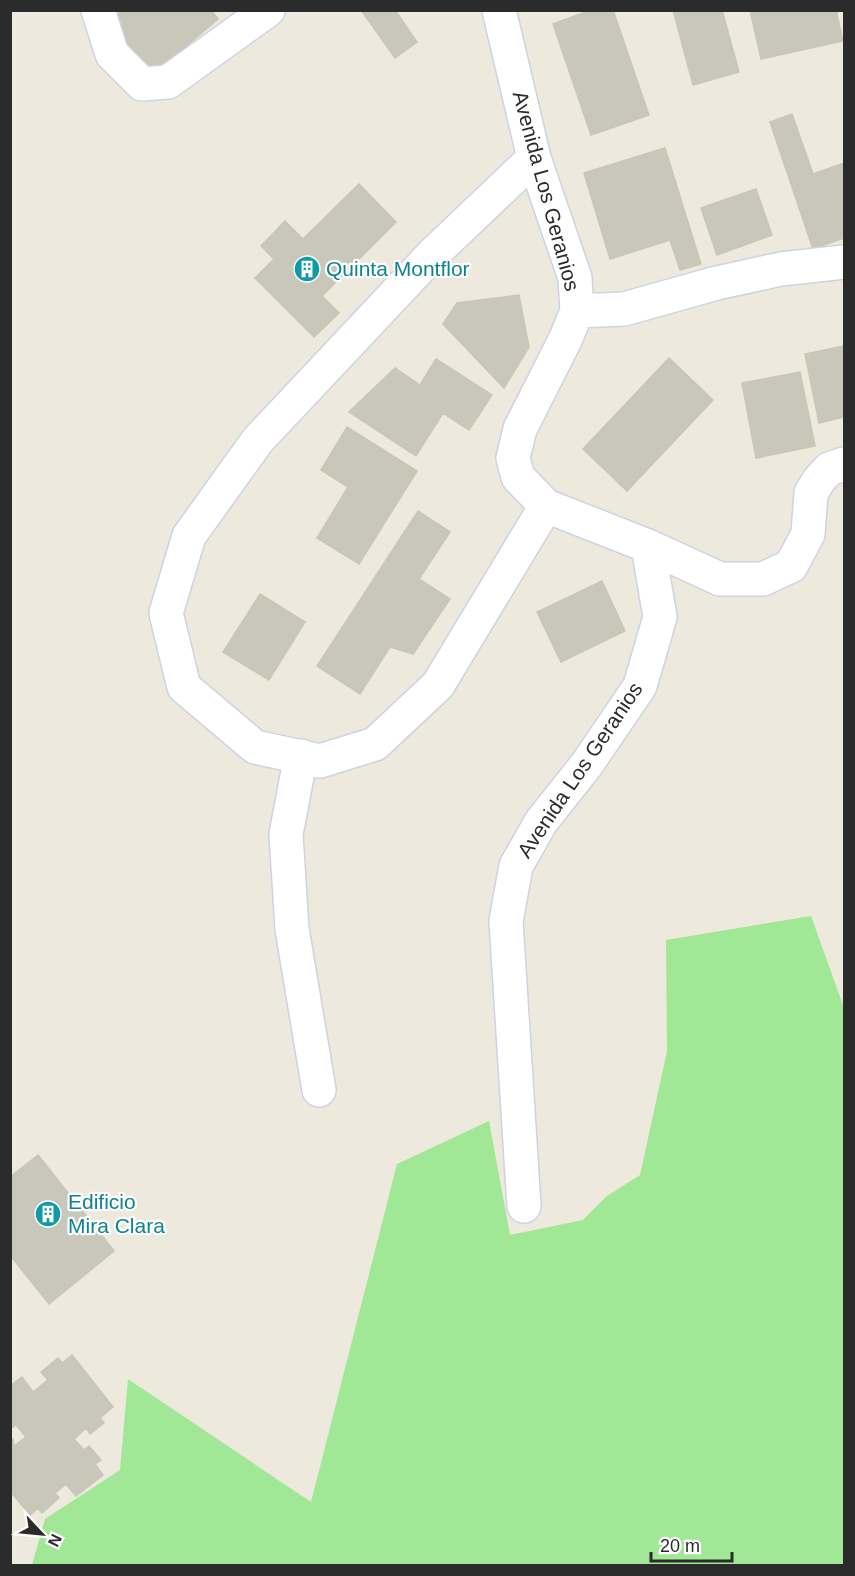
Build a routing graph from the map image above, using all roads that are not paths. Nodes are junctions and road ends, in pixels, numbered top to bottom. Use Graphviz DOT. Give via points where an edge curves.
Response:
graph roads {
  1 [pos="98,10"];
  2 [pos="268,10"];
  3 [pos="499,10"];
  4 [pos="534,158"];
  5 [pos="844,262"];
  6 [pos="577,311"];
  7 [pos="844,464"];
  8 [pos="546,506"];
  9 [pos="648,546"];
  10 [pos="301,756"];
  11 [pos="319,1090"];
  12 [pos="524,1206"];
  1 -- 2 [label="street" via="112,54 142,84 168,82"];
  3 -- 4 [label="street, Avenida Los Geranios"];
  4 -- 6 [label="street, Avenida Los Geranios" via="575,278"];
  4 -- 10 [label="street" via="432,255 258,440 189,536 166,613 184,687 255,747"];
  5 -- 6 [label="street" via="782,269 624,309"];
  6 -- 8 [label="street, Avenida Los Geranios" via="520,429 513,458 518,477"];
  7 -- 9 [label="street" via="829,470 811,493 808,534 791,566 764,579 720,579"];
  8 -- 9 [label="street, Avenida Los Geranios"];
  8 -- 10 [label="street" via="438,685 375,744 320,761"];
  9 -- 12 [label="street, Avenida Los Geranios" via="660,617 640,686 587,764 541,822 516,866 506,921"];
  10 -- 11 [label="street" via="286,834 292,929"];
}
